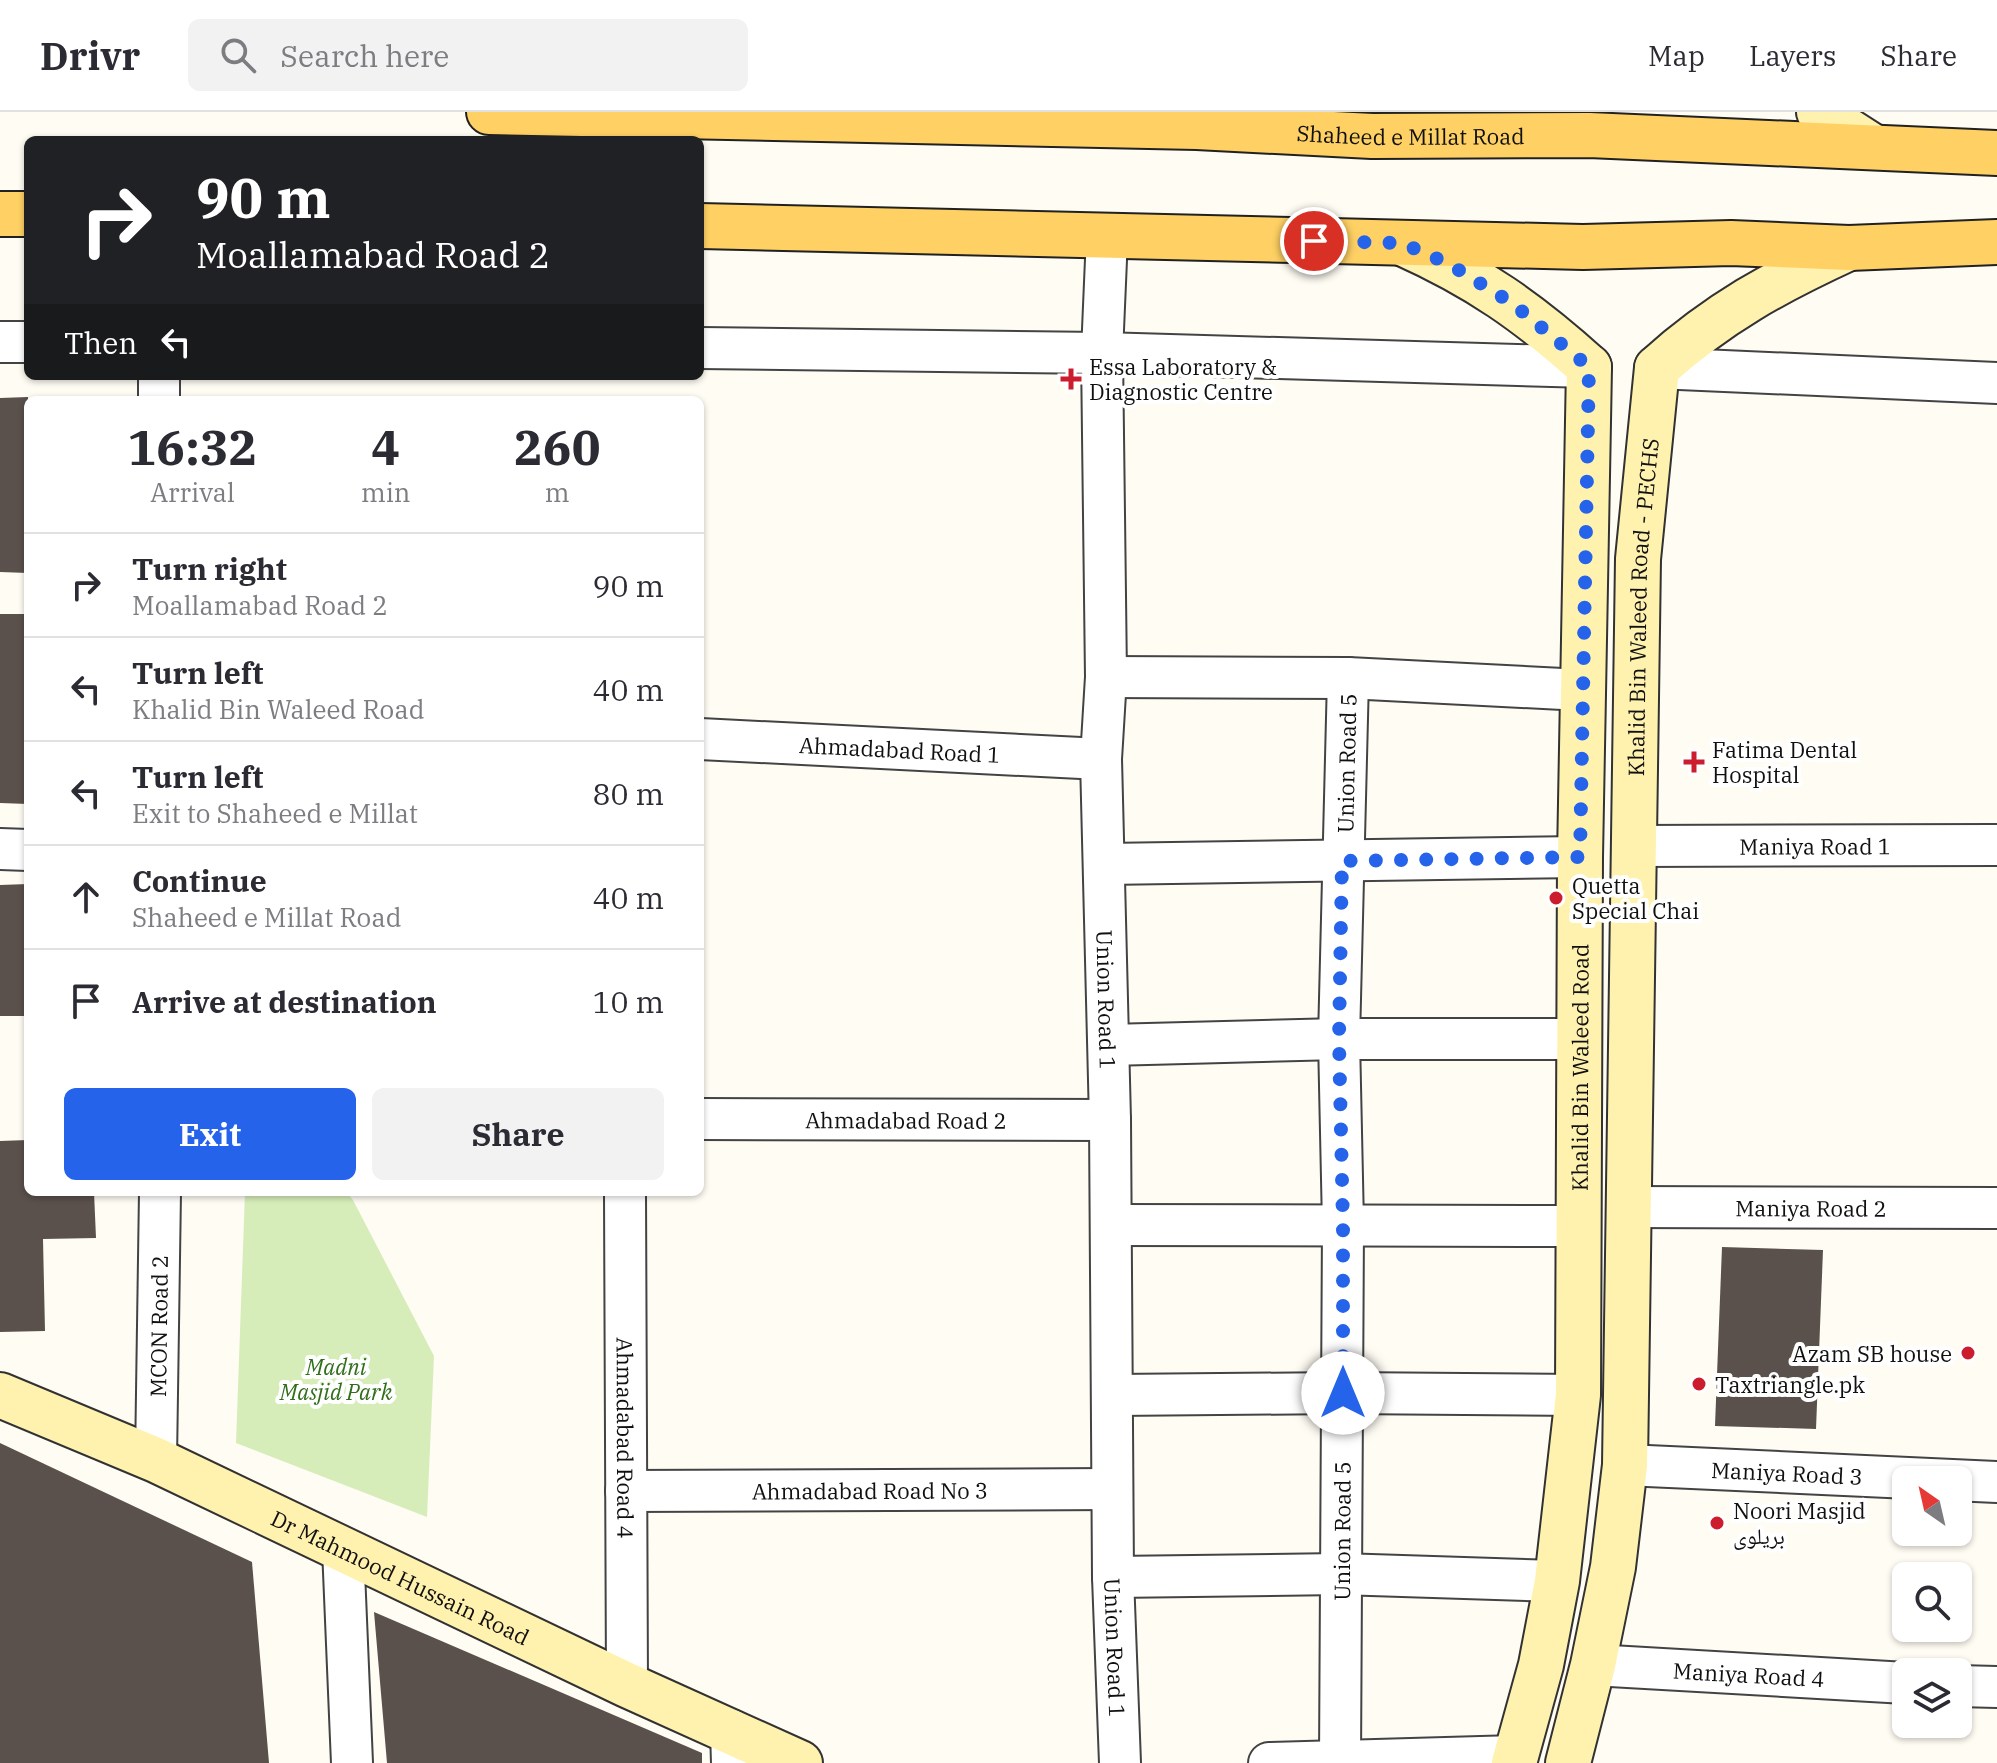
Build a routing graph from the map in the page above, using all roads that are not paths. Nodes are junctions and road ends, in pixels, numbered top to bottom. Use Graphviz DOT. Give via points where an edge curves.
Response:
graph roads {
  1 [pos="489,112"];
  2 [pos="1412,112"];
  3 [pos="1819,112"];
  4 [pos="710,115"];
  5 [pos="1372,136"];
  6 [pos="1872,146"];
  7 [pos="1997,153"];
  8 [pos="0,214"];
  9 [pos="24,214"];
  10 [pos="704,226"];
  11 [pos="1107,236"];
  12 [pos="1997,242"];
  13 [pos="1402,243"];
  14 [pos="1849,248"];
  15 [pos="0,342"];
  16 [pos="24,342"];
  17 [pos="704,348"];
  18 [pos="1102,353"];
  19 [pos="1589,367"];
  20 [pos="1657,368"];
  21 [pos="1997,383"];
  22 [pos="1584,559"];
  23 [pos="1638,559"];
  24 [pos="1106,677"];
  25 [pos="1348,678"];
  26 [pos="1582,690"];
  27 [pos="704,739"];
  28 [pos="1101,759"];
  29 [pos="1997,845"];
  30 [pos="1635,846"];
  31 [pos="0,849"];
  32 [pos="24,850"];
  33 [pos="1580,857"];
  34 [pos="1342,861"];
  35 [pos="1105,864"];
  36 [pos="1339,1039"];
  37 [pos="1581,1039"];
  38 [pos="1109,1045"];
  39 [pos="704,1119"];
  40 [pos="1110,1120"];
  41 [pos="160,1196"];
  42 [pos="625,1196"];
  43 [pos="1627,1207"];
  44 [pos="1997,1208"];
  45 [pos="1111,1225"];
  46 [pos="1343,1225"];
  47 [pos="1577,1226"];
  48 [pos="1343,1393"];
  49 [pos="0,1395"];
  50 [pos="1114,1395"];
  51 [pos="1578,1395"];
  52 [pos="156,1460"];
  53 [pos="1625,1465"];
  54 [pos="1997,1482"];
  55 [pos="1112,1489"];
  56 [pos="626,1491"];
  57 [pos="343,1548"];
  58 [pos="1340,1574"];
  59 [pos="1113,1577"];
  60 [pos="1557,1581"];
  61 [pos="1593,1665"];
  62 [pos="1892,1682"];
  63 [pos="627,1685"];
  64 [pos="1972,1686"];
  65 [pos="1997,1687"];
  66 [pos="732,1747"];
  67 [pos="1515,1760"];
  68 [pos="1340,1761"];
  69 [pos="352,1763"];
  70 [pos="800,1763"];
  71 [pos="1120,1763"];
  72 [pos="1269,1763"];
  73 [pos="1568,1763"];
  1 -- 4 [label="main road, Shaheed e Millat Road"];
  2 -- 5 [label="main road"];
  3 -- 6 [label="main road"];
  4 -- 5 [label="main road, Shaheed e Millat Road"];
  5 -- 6 [label="main road, Shaheed e Millat Road" via="1589,135"];
  6 -- 7 [label="main road, Shaheed e Millat Road"];
  8 -- 9 [label="main road"];
  10 -- 11 [label="main road"];
  11 -- 13 [label="main road"];
  11 -- 18 [label="street, Union Road 1"];
  12 -- 14 [label="main road"];
  13 -- 14 [label="main road"];
  13 -- 19 [label="main road" via="1449,264 1512,303"];
  14 -- 20 [label="main road" via="1741,302"];
  15 -- 16 [label="street"];
  17 -- 18 [label="street"];
  18 -- 19 [label="street"];
  18 -- 24 [label="street, Union Road 1"];
  19 -- 20 [label="main road"];
  19 -- 22 [label="main road, Khalid Bin Waleed Road"];
  20 -- 21 [label="street"];
  20 -- 23 [label="main road, Khalid Bin Waleed Road - PECHS"];
  22 -- 23 [label="main road"];
  22 -- 26 [label="main road, Khalid Bin Waleed Road"];
  23 -- 30 [label="main road, Khalid Bin Waleed Road - PECHS"];
  24 -- 25 [label="street"];
  24 -- 28 [label="street, Union Road 1"];
  25 -- 26 [label="street"];
  25 -- 34 [label="street, Union Road 5"];
  26 -- 33 [label="main road, Khalid Bin Waleed Road"];
  27 -- 28 [label="street, Ahmadabad Road 1"];
  28 -- 35 [label="street, Union Road 1"];
  29 -- 30 [label="street, Maniya Road 1"];
  30 -- 43 [label="main road"];
  31 -- 32 [label="street"];
  33 -- 34 [label="street"];
  33 -- 37 [label="main road, Khalid Bin Waleed Road"];
  34 -- 35 [label="street"];
  34 -- 36 [label="street, Union Road 5"];
  35 -- 38 [label="street, Union Road 1"];
  36 -- 37 [label="street"];
  36 -- 38 [label="street"];
  36 -- 46 [label="street, Union Road 5"];
  37 -- 47 [label="main road, Khalid Bin Waleed Road"];
  38 -- 40 [label="street, Union Road 1"];
  39 -- 40 [label="street, Ahmadabad Road 2"];
  40 -- 45 [label="street, Union Road 1"];
  41 -- 52 [label="street, MCON Road 2"];
  42 -- 56 [label="street, Ahmadabad Road 4"];
  43 -- 44 [label="street, Maniya Road 2"];
  43 -- 53 [label="main road"];
  45 -- 46 [label="street"];
  45 -- 50 [label="street, Union Road 1"];
  46 -- 47 [label="street"];
  46 -- 48 [label="street, Union Road 5"];
  47 -- 51 [label="main road, Khalid Bin Waleed Road"];
  48 -- 50 [label="street"];
  48 -- 51 [label="street"];
  48 -- 58 [label="street, Union Road 5"];
  49 -- 52 [label="main road, Dr Mahmood Hussain Road"];
  50 -- 55 [label="street, Union Road 1"];
  51 -- 60 [label="main road, Khalid Bin Waleed Road"];
  52 -- 57 [label="main road, Dr Mahmood Hussain Road"];
  53 -- 54 [label="street, Maniya Road 3"];
  53 -- 61 [label="main road" via="1613,1567"];
  55 -- 56 [label="street, Ahmadabad Road No 3"];
  55 -- 59 [label="street, Union Road 1"];
  56 -- 63 [label="street, Ahmadabad Road 4"];
  57 -- 63 [label="main road, Dr Mahmood Hussain Road"];
  57 -- 69 [label="street"];
  58 -- 59 [label="street"];
  58 -- 60 [label="street"];
  58 -- 68 [label="street, Union Road 5"];
  59 -- 71 [label="street, Union Road 1"];
  60 -- 67 [label="main road, Khalid Bin Waleed Road"];
  61 -- 62 [label="street, Maniya Road 4"];
  61 -- 73 [label="main road"];
  63 -- 66 [label="main road, Dr Mahmood Hussain Road"];
  64 -- 65 [label="street"];
  66 -- 70 [label="main road, Dr Mahmood Hussain Road"];
  67 -- 68 [label="street"];
  68 -- 72 [label="street"];
}
